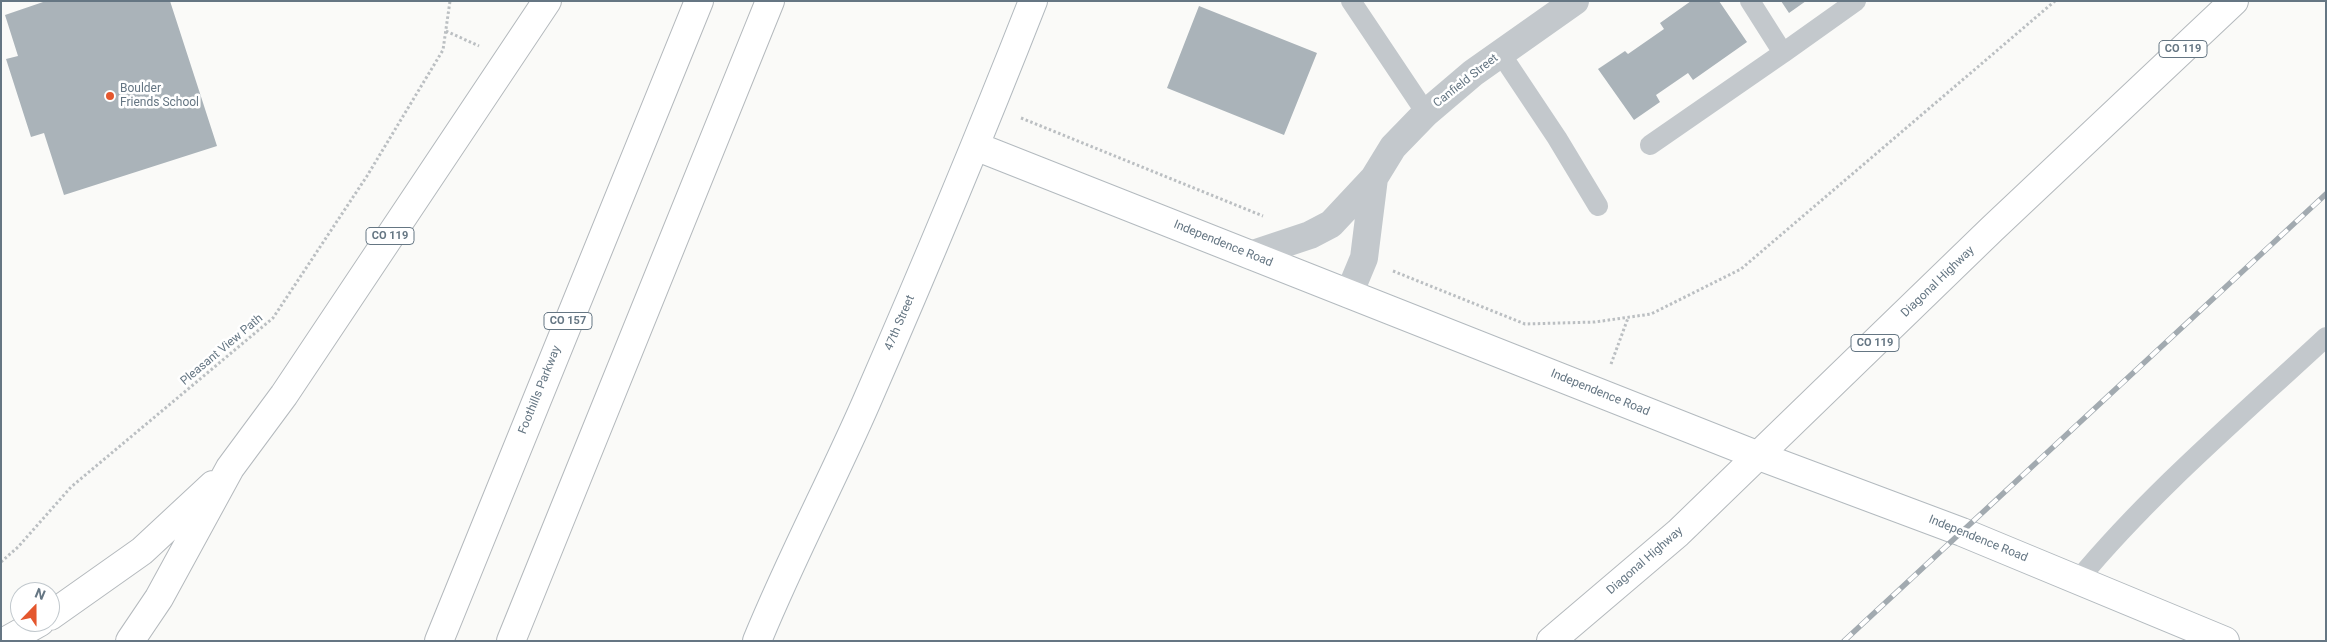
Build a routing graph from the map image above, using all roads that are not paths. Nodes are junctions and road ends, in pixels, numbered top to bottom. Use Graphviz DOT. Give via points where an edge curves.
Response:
graph roads {
  1 [pos="547,1"];
  2 [pos="698,1"];
  3 [pos="770,1"];
  4 [pos="1033,1"];
  5 [pos="1351,1"];
  6 [pos="1575,1"];
  7 [pos="1750,1"];
  8 [pos="1856,1"];
  9 [pos="2234,1"];
  10 [pos="1783,53"];
  11 [pos="1501,54"];
  12 [pos="1426,113"];
  13 [pos="1650,145"];
  14 [pos="975,146"];
  15 [pos="1374,178"];
  16 [pos="1598,206"];
  17 [pos="1250,255"];
  18 [pos="1349,294"];
  19 [pos="2326,337"];
  20 [pos="1759,456"];
  21 [pos="230,468"];
  22 [pos="2078,580"];
  23 [pos="60,609"];
  24 [pos="22,632"];
  25 [pos="6,641"];
  26 [pos="130,641"];
  27 [pos="439,641"];
  28 [pos="511,641"];
  29 [pos="756,641"];
  30 [pos="1551,641"];
  31 [pos="2225,641"];
  1 -- 21 [label="main road, CO 119" via="284,394"];
  2 -- 27 [label="main road, Foothills Parkway / CO 157"];
  3 -- 28 [label="main road"];
  4 -- 14 [label="main road, 47th Street"];
  5 -- 12 [label="lane"];
  6 -- 11 [label="street, Canfield Street"];
  7 -- 10 [label="lane"];
  8 -- 10 [label="lane"];
  9 -- 20 [label="main road, Diagonal Highway / CO 119" via="1992,229"];
  10 -- 13 [label="lane"];
  11 -- 12 [label="street, Canfield Street"];
  11 -- 16 [label="lane"];
  12 -- 15 [label="street, Canfield Street" via="1393,147"];
  14 -- 17 [label="main road, Independence Road"];
  14 -- 29 [label="main road, 47th Street" via="865,405"];
  15 -- 17 [label="street, Canfield Street" via="1330,224 1310,235"];
  15 -- 18 [label="street, Canfield Street" via="1364,258"];
  17 -- 18 [label="main road, Independence Road"];
  18 -- 20 [label="main road, Independence Road"];
  19 -- 22 [label="lane" via="2152,499"];
  20 -- 22 [label="main road, Independence Road" via="1962,532"];
  20 -- 30 [label="main road, Diagonal Highway / CO 119" via="1678,533"];
  21 -- 23 [label="main road, CO 119" via="142,551"];
  21 -- 26 [label="main road" via="159,598"];
  22 -- 31 [label="main road, Independence Road"];
  24 -- 25 [label="main road"];
}
